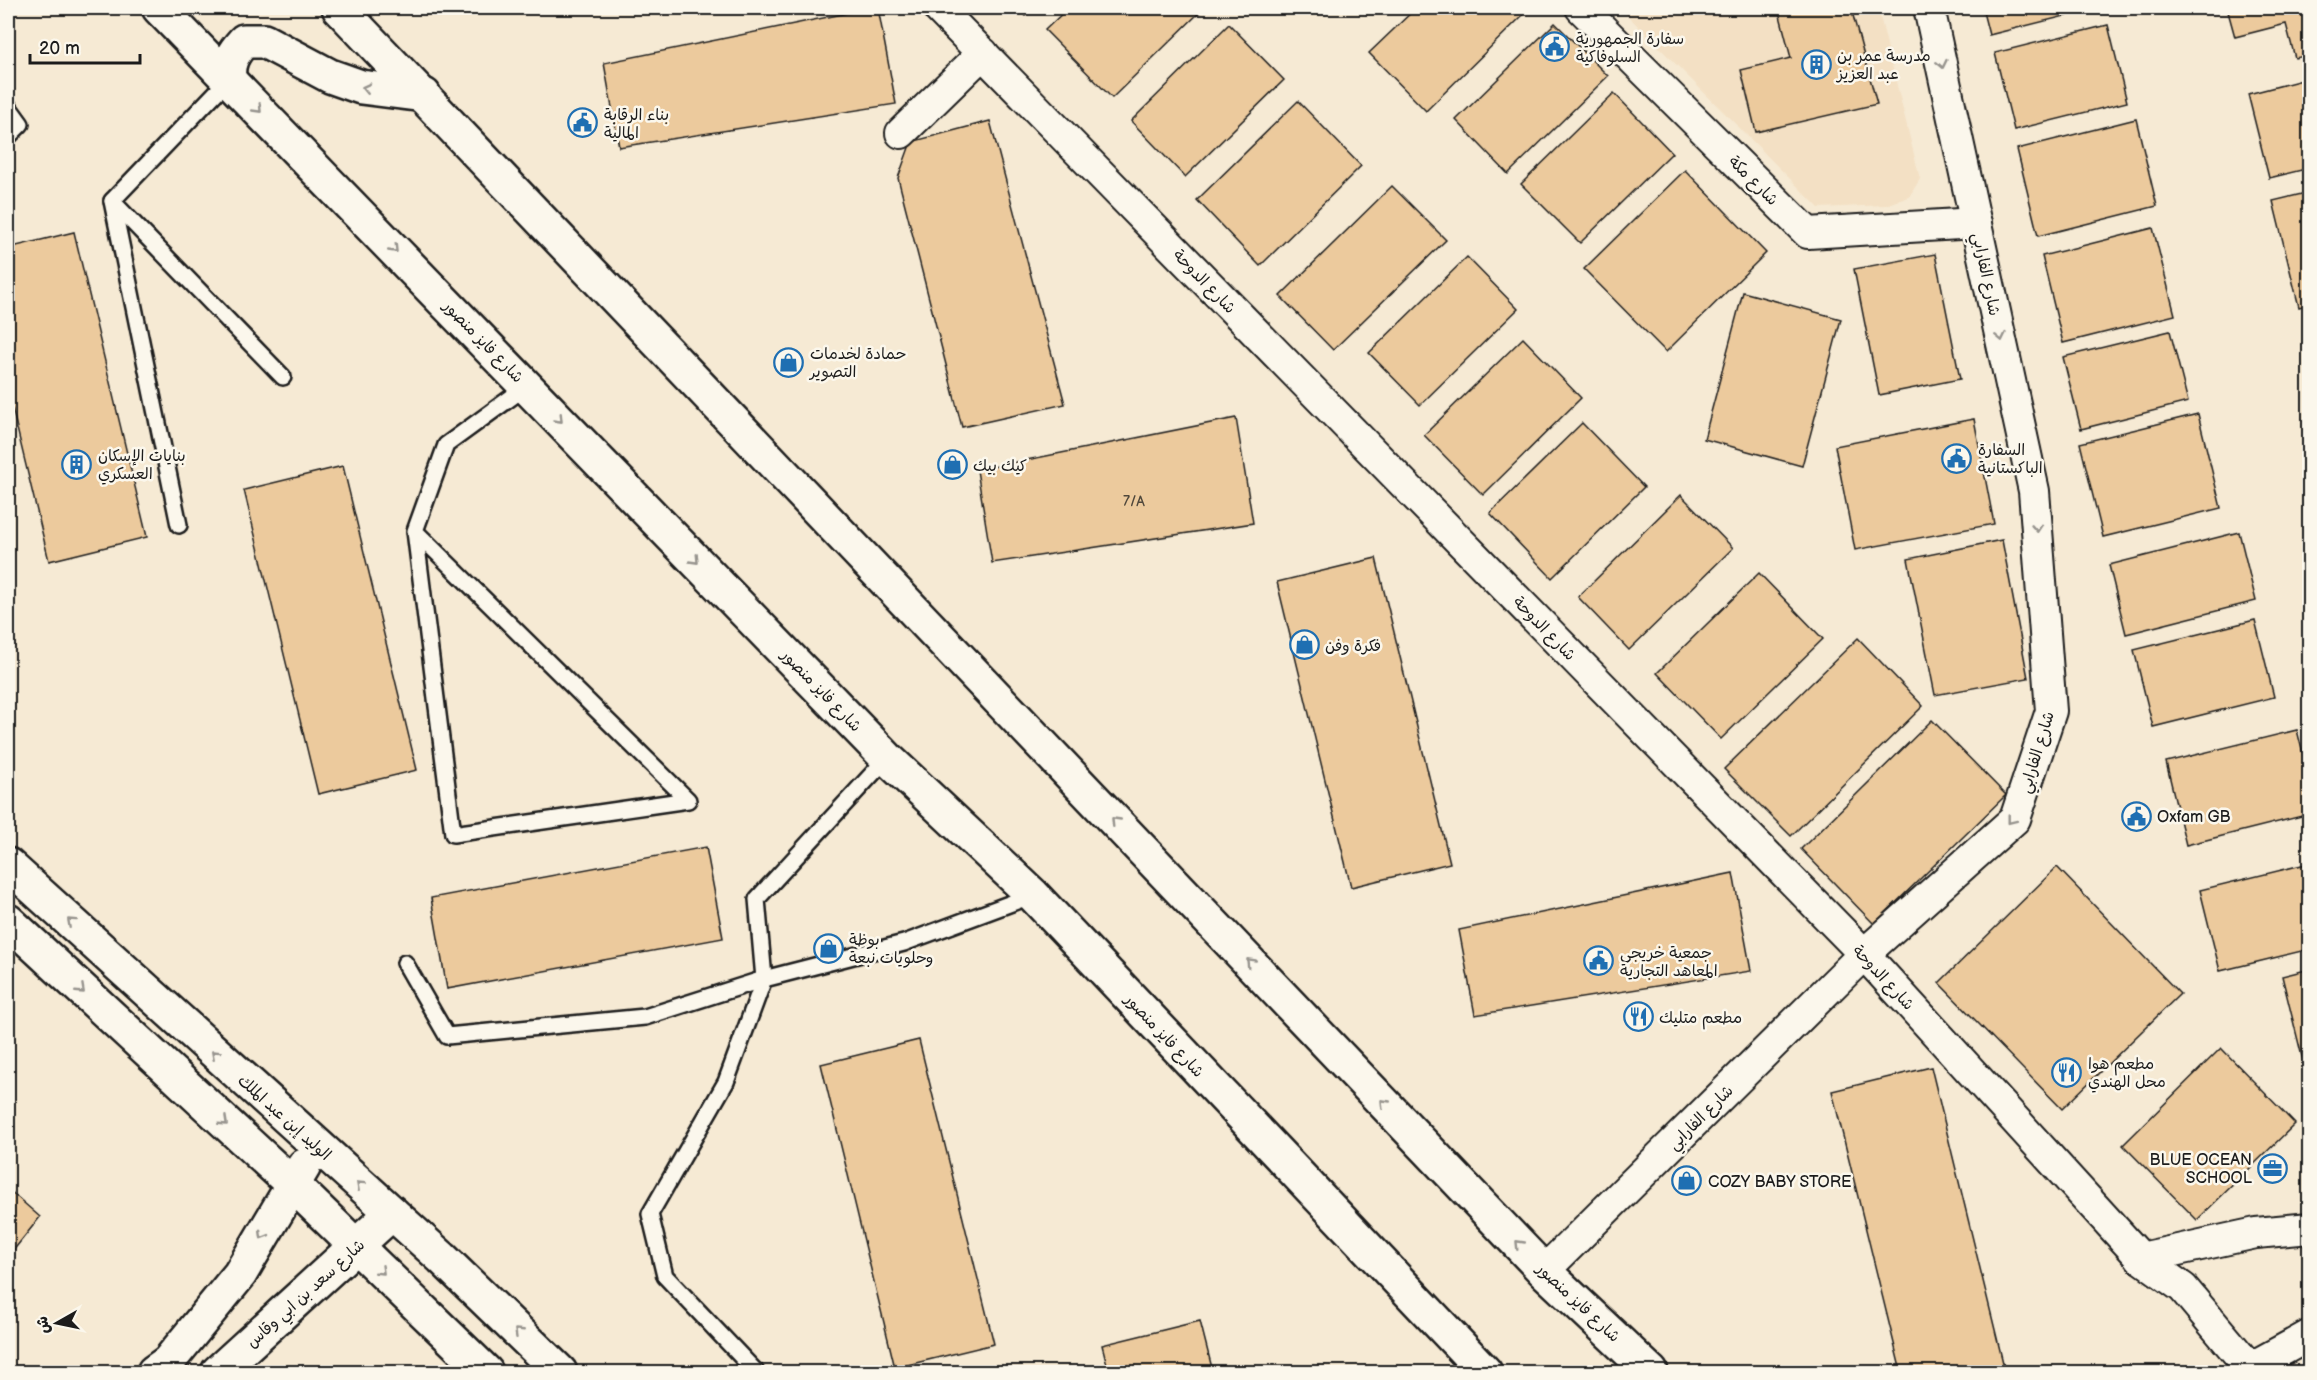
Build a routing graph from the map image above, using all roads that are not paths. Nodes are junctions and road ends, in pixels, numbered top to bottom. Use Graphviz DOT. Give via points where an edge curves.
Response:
graph roads {
  1 [pos="159,8"];
  2 [pos="339,8"];
  3 [pos="938,8"];
  4 [pos="1581,8"];
  5 [pos="1929,8"];
  6 [pos="983,53"];
  7 [pos="229,79"];
  8 [pos="424,95"];
  9 [pos="8,106"];
  10 [pos="901,133"];
  11 [pos="8,137"];
  12 [pos="112,201"];
  13 [pos="1976,223"];
  14 [pos="283,377"];
  15 [pos="527,386"];
  16 [pos="179,525"];
  17 [pos="415,531"];
  18 [pos="887,758"];
  19 [pos="8,865"];
  20 [pos="1033,895"];
  21 [pos="8,921"];
  22 [pos="1864,954"];
  23 [pos="405,963"];
  24 [pos="764,979"];
  25 [pos="317,1147"];
  26 [pos="292,1184"];
  27 [pos="392,1213"];
  28 [pos="2310,1228"];
  29 [pos="356,1247"];
  30 [pos="2142,1258"];
  31 [pos="1544,1271"];
  32 [pos="2310,1335"];
  33 [pos="154,1372"];
  34 [pos="218,1372"];
  35 [pos="486,1372"];
  36 [pos="560,1372"];
  37 [pos="756,1372"];
  38 [pos="1485,1372"];
  39 [pos="1651,1372"];
  1 -- 7 [label="main road, شارع فايز منصور"];
  2 -- 8 [label="main road, شارع فايز منصور"];
  3 -- 6 [label="street, شارع الدوحة"];
  4 -- 13 [label="street, شارع مكة" via="1808,233"];
  5 -- 13 [label="street, شارع الفارابي, one-way"];
  6 -- 10 [label="street"];
  6 -- 22 [label="street, شارع الدوحة"];
  8 -- 7 [label="main road, one-way" via="361,87 330,76 263,40 244,41 236,50 230,59"];
  7 -- 12 [label="lane"];
  7 -- 15 [label="main road, شارع فايز منصور, one-way"];
  31 -- 8 [label="main road, شارع فايز منصور, one-way"];
  9 -- 11 [label="lane" via="21,124"];
  12 -- 14 [label="lane"];
  12 -- 16 [label="lane"];
  13 -- 22 [label="street, شارع الفارابي, one-way" via="2034,491 2051,711 2015,819"];
  15 -- 17 [label="lane" via="446,445"];
  15 -- 18 [label="main road, شارع فايز منصور, one-way"];
  17 -- 17 [label="lane" via="453,834 688,800 679,791"];
  18 -- 20 [label="main road, شارع فايز منصور"];
  18 -- 24 [label="lane" via="757,899"];
  25 -- 19 [label="main road, الوليد إبن عبد الملك, one-way"];
  20 -- 24 [label="lane" via="904,943"];
  20 -- 38 [label="main road, شارع فايز منصور"];
  21 -- 26 [label="main road, one-way"];
  22 -- 30 [label="street, شارع الدوحة"];
  22 -- 31 [label="street, شارع الفارابي"];
  23 -- 24 [label="lane" via="447,1036 645,1017"];
  24 -- 37 [label="lane" via="726,1082 650,1214 665,1276"];
  25 -- 26 [label="main road"];
  27 -- 25 [label="main road, الوليد إبن عبد الملك, one-way"];
  26 -- 29 [label="main road"];
  26 -- 33 [label="main road, one-way" via="240,1274 168,1362"];
  27 -- 29 [label="main road, شارع سعد بن ابي وقاس"];
  36 -- 27 [label="main road, الوليد إبن عبد الملك, one-way"];
  28 -- 30 [label="street" via="2256,1233"];
  29 -- 34 [label="main road, شارع سعد بن ابي وقاس"];
  29 -- 35 [label="main road, one-way"];
  30 -- 32 [label="street, شارع الدوحة" via="2183,1288 2250,1368"];
  31 -- 39 [label="main road, شارع فايز منصور"];
}
